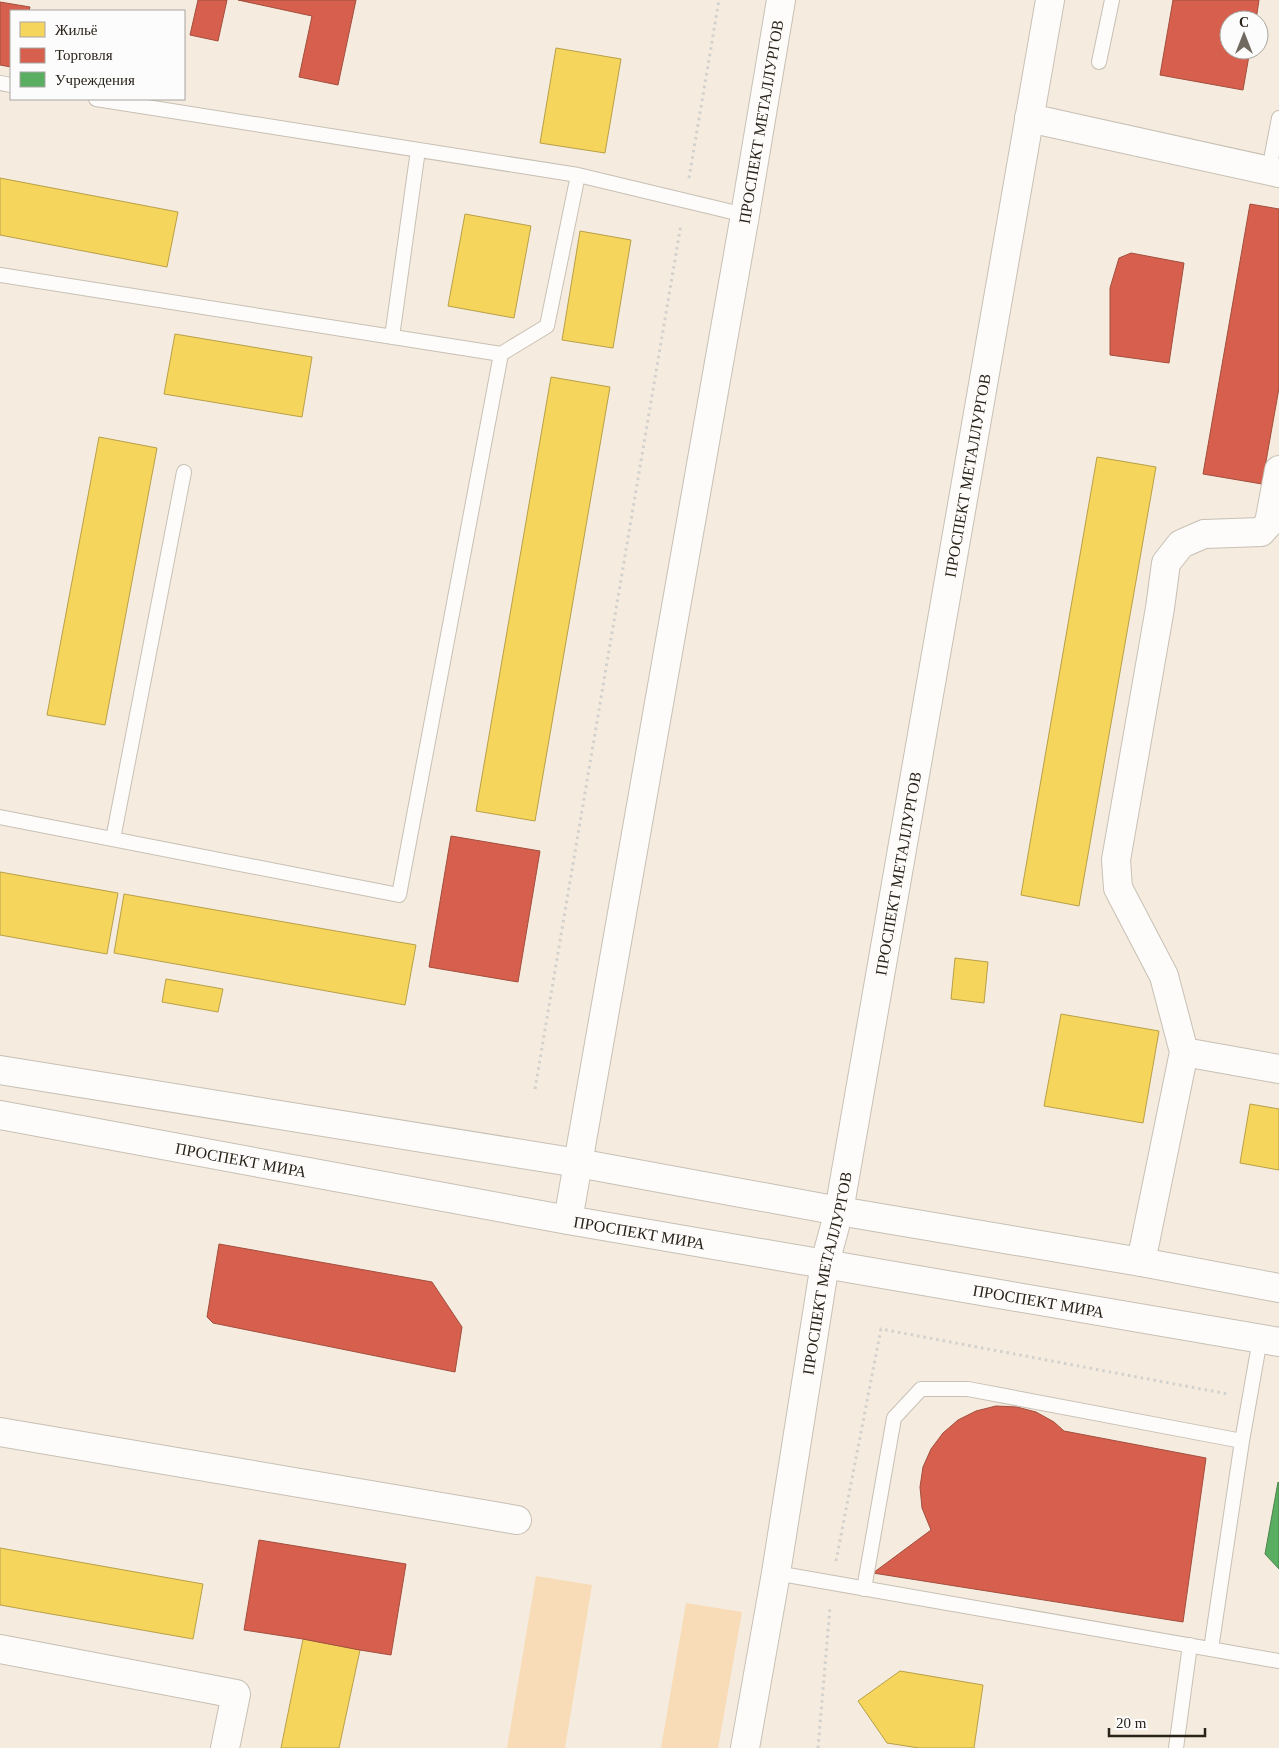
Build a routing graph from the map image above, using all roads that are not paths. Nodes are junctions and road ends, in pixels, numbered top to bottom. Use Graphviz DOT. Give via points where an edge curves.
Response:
graph roads {
  1 [pos="781,0"];
  2 [pos="1050,0"];
  3 [pos="1112,0"];
  4 [pos="1099,62"];
  5 [pos="102,100"];
  6 [pos="1029,118"];
  7 [pos="1279,118"];
  8 [pos="418,150"];
  9 [pos="1274,172"];
  10 [pos="578,175"];
  11 [pos="745,215"];
  12 [pos="0,274"];
  13 [pos="392,337"];
  14 [pos="501,354"];
  15 [pos="1279,470"];
  16 [pos="184,472"];
  17 [pos="0,817"];
  18 [pos="113,839"];
  19 [pos="1184,1052"];
  20 [pos="1279,1069"];
  21 [pos="0,1070"];
  22 [pos="0,1116"];
  23 [pos="578,1163"];
  24 [pos="839,1211"];
  25 [pos="568,1220"];
  26 [pos="1140,1262"];
  27 [pos="826,1263"];
  28 [pos="1279,1288"];
  29 [pos="1273,1335"];
  30 [pos="0,1432"];
  31 [pos="1242,1441"];
  32 [pos="517,1520"];
  33 [pos="776,1573"];
  34 [pos="864,1589"];
  35 [pos="1190,1645"];
  36 [pos="0,1649"];
  37 [pos="1211,1649"];
  38 [pos="1279,1660"];
  39 [pos="225,1748"];
  40 [pos="745,1748"];
  41 [pos="1176,1748"];
  1 -- 11 [label="main road, ПРОСПЕКТ МЕТАЛЛУРГОВ"];
  2 -- 6 [label="main road, ПРОСПЕКТ МЕТАЛЛУРГОВ"];
  3 -- 4 [label="lane"];
  5 -- 8 [label="lane"];
  6 -- 9 [label="main road"];
  6 -- 24 [label="main road, ПРОСПЕКТ МЕТАЛЛУРГОВ"];
  7 -- 9 [label="lane"];
  8 -- 10 [label="lane"];
  8 -- 13 [label="lane"];
  10 -- 11 [label="lane"];
  10 -- 14 [label="lane" via="547,326"];
  11 -- 23 [label="main road, ПРОСПЕКТ МЕТАЛЛУРГОВ"];
  12 -- 13 [label="lane"];
  13 -- 14 [label="lane"];
  14 -- 18 [label="lane" via="399,896"];
  15 -- 19 [label="main road" via="1269,523 1262,532 1204,534 1181,544 1166,563 1116,860 1118,888 1164,976"];
  16 -- 18 [label="lane"];
  17 -- 18 [label="lane"];
  19 -- 20 [label="main road"];
  19 -- 26 [label="main road"];
  21 -- 23 [label="main road"];
  22 -- 25 [label="main road, ПРОСПЕКТ МИРА"];
  23 -- 24 [label="main road"];
  23 -- 25 [label="main road, ПРОСПЕКТ МЕТАЛЛУРГОВ"];
  24 -- 26 [label="main road"];
  24 -- 27 [label="main road, ПРОСПЕКТ МЕТАЛЛУРГОВ"];
  25 -- 27 [label="main road, ПРОСПЕКТ МИРА"];
  26 -- 28 [label="main road"];
  27 -- 29 [label="main road, ПРОСПЕКТ МИРА"];
  27 -- 33 [label="main road, ПРОСПЕКТ МЕТАЛЛУРГОВ"];
  29 -- 31 [label="lane" via="1251,1398"];
  30 -- 32 [label="main road"];
  31 -- 34 [label="lane" via="968,1388 921,1388 894,1418"];
  31 -- 37 [label="lane"];
  33 -- 34 [label="lane"];
  33 -- 40 [label="main road, ПРОСПЕКТ МЕТАЛЛУРГОВ"];
  34 -- 35 [label="lane"];
  35 -- 37 [label="lane"];
  35 -- 41 [label="lane"];
  36 -- 39 [label="main road" via="236,1694"];
  37 -- 38 [label="lane"];
}
